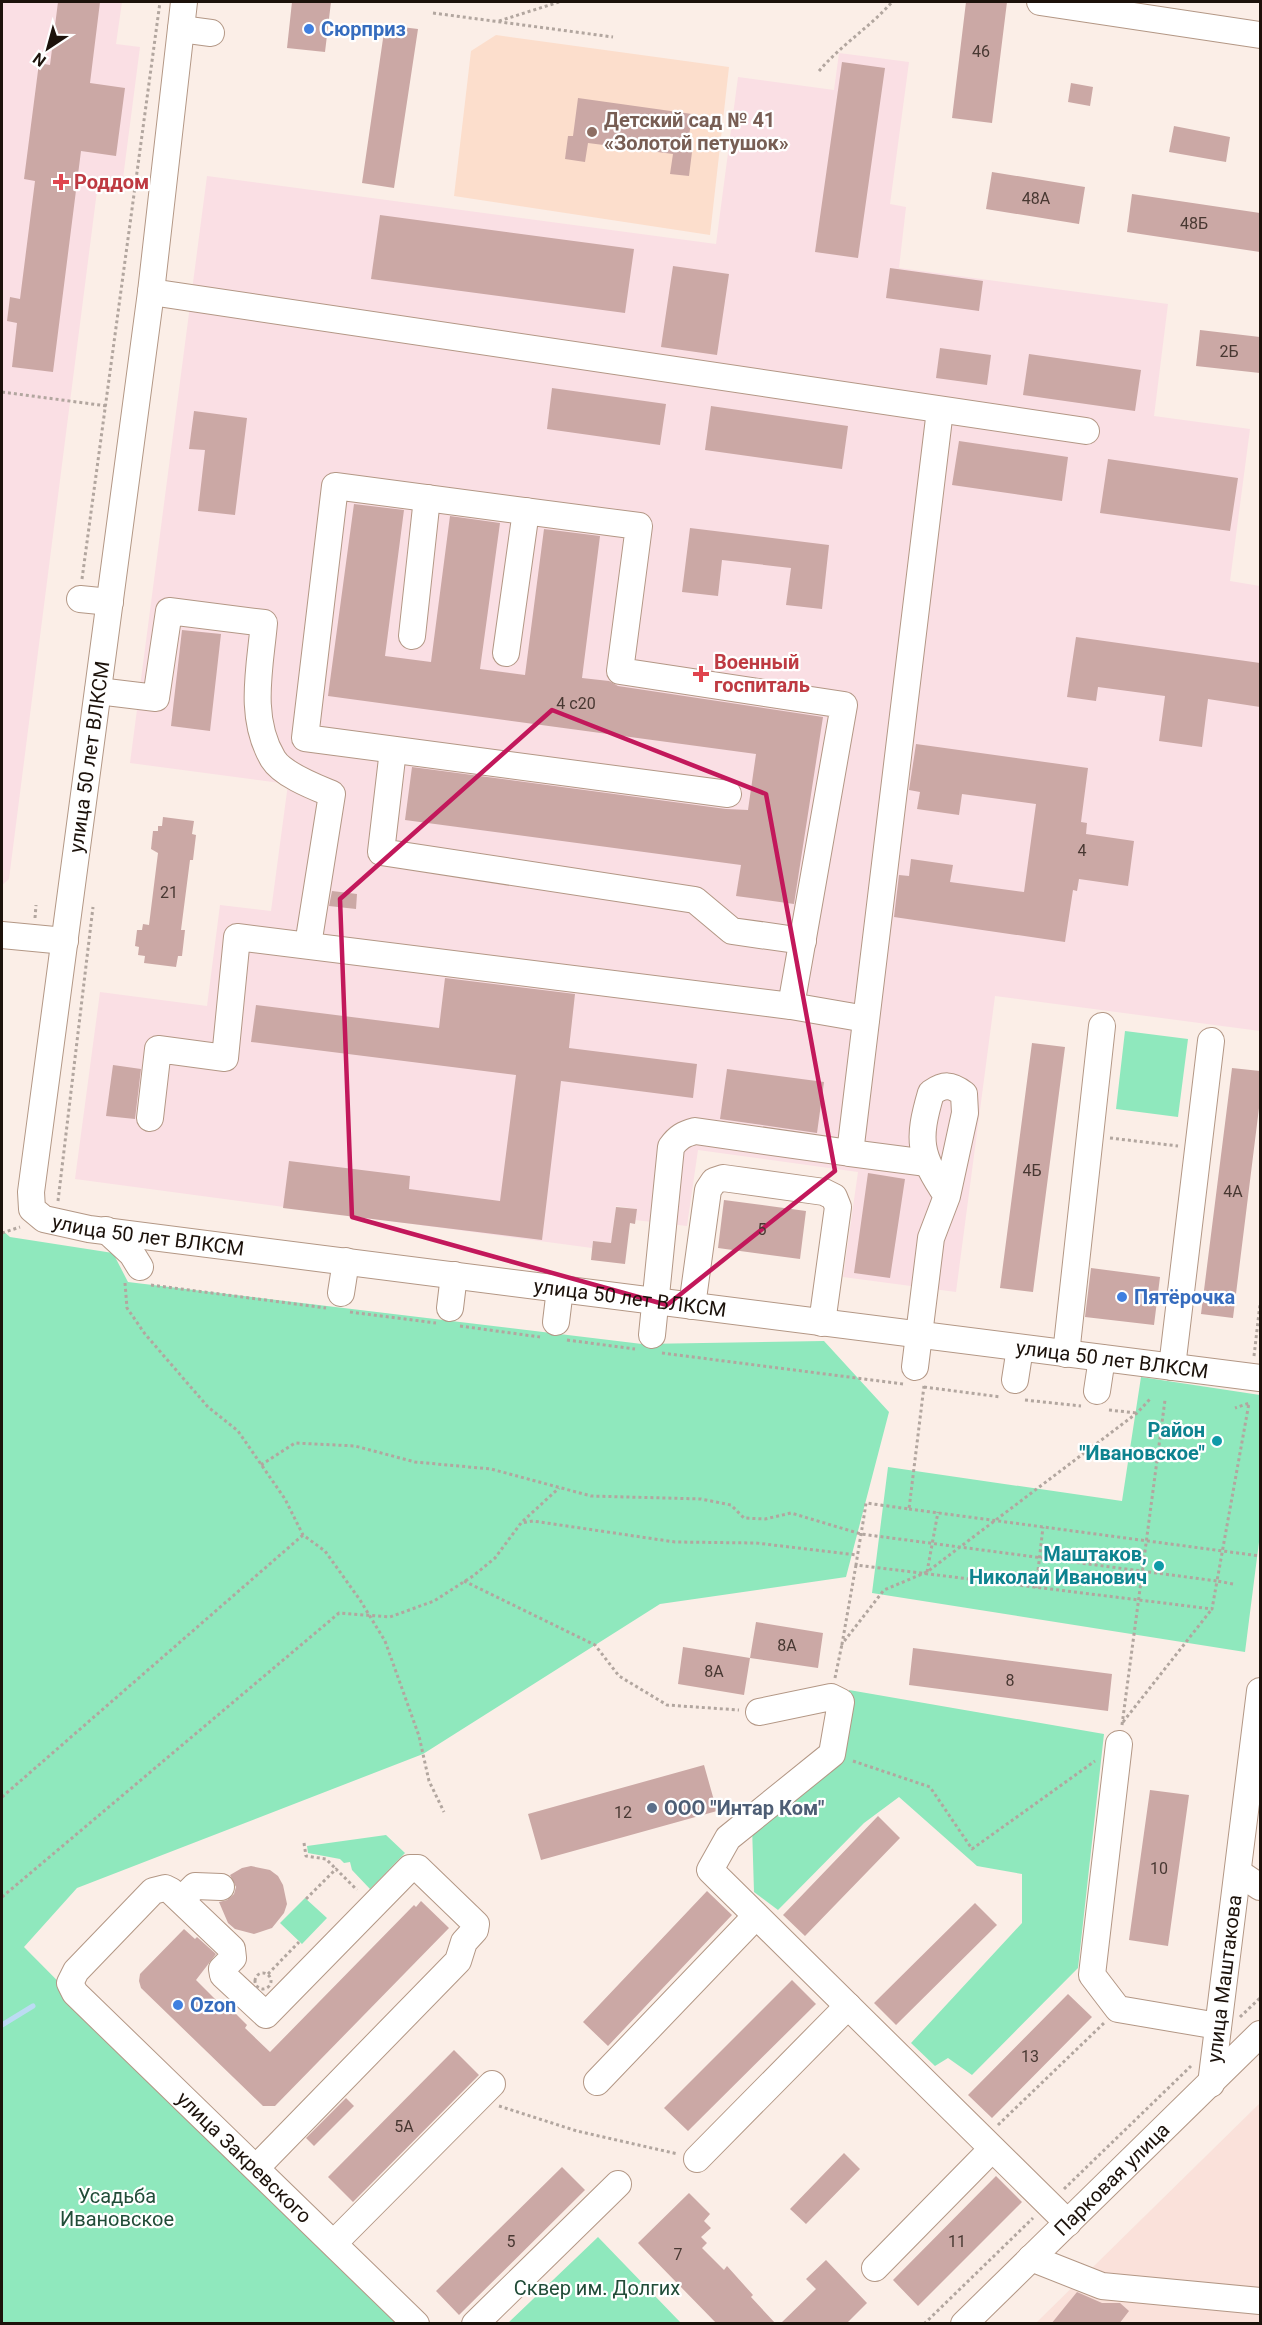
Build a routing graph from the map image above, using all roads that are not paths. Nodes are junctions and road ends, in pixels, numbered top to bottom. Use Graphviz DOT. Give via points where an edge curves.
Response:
graph roads {
  1 [pos="184,2"];
  2 [pos="1040,2"];
  3 [pos="181,29"];
  4 [pos="211,33"];
  5 [pos="1260,35"];
  6 [pos="151,292"];
  7 [pos="940,410"];
  8 [pos="1086,431"];
  9 [pos="427,498"];
  10 [pos="526,511"];
  11 [pos="80,599"];
  12 [pos="110,602"];
  13 [pos="412,636"];
  14 [pos="506,652"];
  15 [pos="98,692"];
  16 [pos="393,750"];
  17 [pos="728,794"];
  18 [pos="2,934"];
  19 [pos="65,941"];
  20 [pos="803,941"];
  21 [pos="308,945"];
  22 [pos="791,1006"];
  23 [pos="866,1019"];
  24 [pos="1102,1026"];
  25 [pos="1211,1041"];
  26 [pos="150,1118"];
  27 [pos="850,1153"];
  28 [pos="927,1163"];
  29 [pos="947,1196"];
  30 [pos="106,1230"];
  31 [pos="346,1261"];
  32 [pos="136,1275"];
  33 [pos="454,1275"];
  34 [pos="560,1288"];
  35 [pos="656,1301"];
  36 [pos="340,1305"];
  37 [pos="692,1306"];
  38 [pos="447,1319"];
  39 [pos="822,1323"];
  40 [pos="553,1333"];
  41 [pos="920,1336"];
  42 [pos="648,1345"];
  43 [pos="1020,1348"];
  44 [pos="1066,1354"];
  45 [pos="1102,1358"];
  46 [pos="1172,1367"];
  47 [pos="1257,1378"];
  48 [pos="919,1380"];
  49 [pos="1013,1392"];
  50 [pos="1096,1402"];
  51 [pos="1260,1691"];
  52 [pos="759,1712"];
  53 [pos="1119,1744"];
  54 [pos="1239,1873"];
  55 [pos="221,1887"];
  56 [pos="1260,1887"];
  57 [pos="181,1900"];
  58 [pos="756,1916"];
  59 [pos="848,2006"];
  60 [pos="1217,2034"];
  61 [pos="1258,2040"];
  62 [pos="597,2082"];
  63 [pos="1211,2084"];
  64 [pos="484,2091"];
  65 [pos="988,2144"];
  66 [pos="697,2159"];
  67 [pos="256,2169"];
  68 [pos="618,2184"];
  69 [pos="1068,2223"];
  70 [pos="334,2243"];
  71 [pos="1031,2258"];
  72 [pos="875,2268"];
  73 [pos="1260,2301"];
  74 [pos="417,2324"];
  75 [pos="475,2324"];
  76 [pos="964,2324"];
  1 -- 3 [label="street, улица 50 лет ВЛКСМ"];
  2 -- 5 [label="street"];
  3 -- 4 [label="street"];
  3 -- 6 [label="street, улица 50 лет ВЛКСМ"];
  6 -- 7 [label="street"];
  6 -- 12 [label="street, улица 50 лет ВЛКСМ"];
  7 -- 8 [label="street"];
  7 -- 23 [label="street"];
  9 -- 10 [label="street"];
  9 -- 13 [label="street"];
  9 -- 16 [label="street" via="335,486 305,738"];
  10 -- 14 [label="street"];
  10 -- 20 [label="street" via="639,526 620,671 844,705"];
  11 -- 12 [label="street"];
  12 -- 15 [label="street, улица 50 лет ВЛКСМ"];
  15 -- 19 [label="street, улица 50 лет ВЛКСМ"];
  15 -- 21 [label="street" via="156,698 169,610 264,623 256,714 274,760 301,781 332,794"];
  16 -- 17 [label="street"];
  16 -- 20 [label="street" via="381,852 695,900 732,931"];
  18 -- 19 [label="street"];
  19 -- 30 [label="street, улица 50 лет ВЛКСМ" via="31,1192 32,1209 44,1219"];
  20 -- 22 [label="street"];
  21 -- 22 [label="street"];
  21 -- 26 [label="street" via="237,937 225,1058 159,1049"];
  22 -- 23 [label="street"];
  23 -- 27 [label="street"];
  24 -- 44 [label="street"];
  25 -- 46 [label="street"];
  27 -- 28 [label="street"];
  27 -- 35 [label="street" via="695,1131 676,1140 671,1147"];
  28 -- 29 [label="street"];
  28 -- 29 [label="street" via="921,1146 926,1108 931,1093 948,1085 964,1094 965,1113"];
  29 -- 41 [label="street" via="931,1238"];
  30 -- 31 [label="street, улица 50 лет ВЛКСМ"];
  30 -- 32 [label="street" via="132,1254"];
  31 -- 33 [label="street, улица 50 лет ВЛКСМ"];
  31 -- 36 [label="street"];
  33 -- 34 [label="street, улица 50 лет ВЛКСМ"];
  33 -- 38 [label="street"];
  34 -- 35 [label="street, улица 50 лет ВЛКСМ"];
  34 -- 40 [label="street"];
  35 -- 37 [label="street, улица 50 лет ВЛКСМ"];
  35 -- 42 [label="street"];
  37 -- 39 [label="street, улица 50 лет ВЛКСМ"];
  37 -- 39 [label="street" via="708,1190 714,1181 723,1178 824,1192 834,1197 837,1207"];
  39 -- 41 [label="street, улица 50 лет ВЛКСМ"];
  41 -- 43 [label="street, улица 50 лет ВЛКСМ"];
  41 -- 48 [label="street"];
  43 -- 44 [label="street, улица 50 лет ВЛКСМ"];
  43 -- 49 [label="street"];
  44 -- 45 [label="street, улица 50 лет ВЛКСМ"];
  45 -- 46 [label="street, улица 50 лет ВЛКСМ"];
  45 -- 50 [label="street"];
  46 -- 47 [label="street, улица 50 лет ВЛКСМ"];
  51 -- 54 [label="street, улица Маштакова"];
  52 -- 58 [label="street" via="831,1697 841,1702 832,1754 728,1838 710,1870"];
  53 -- 60 [label="street" via="1092,1975 1118,2009"];
  54 -- 56 [label="street, улица Маштакова"];
  54 -- 60 [label="street, улица Маштакова"];
  55 -- 57 [label="street" via="195,1886"];
  57 -- 67 [label="street, улица Закревского" via="165,1888 153,1891 76,1971 70,1983"];
  57 -- 67 [label="street" via="232,1949 234,1953 222,1969 223,1976 266,2015 414,1866 476,1927 464,1942 458,1960"];
  58 -- 59 [label="street"];
  58 -- 62 [label="street"];
  59 -- 65 [label="street"];
  59 -- 66 [label="street"];
  60 -- 63 [label="street, улица Маштакова"];
  61 -- 63 [label="street, Парковая улица"];
  63 -- 69 [label="street, Парковая улица"];
  64 -- 70 [label="street"];
  65 -- 69 [label="street"];
  65 -- 72 [label="street"];
  67 -- 70 [label="street, улица Закревского"];
  68 -- 75 [label="street"];
  69 -- 71 [label="street, Парковая улица"];
  70 -- 74 [label="street, улица Закревского"];
  71 -- 73 [label="street" via="1102,2286"];
  71 -- 76 [label="street, Парковая улица"];
}
